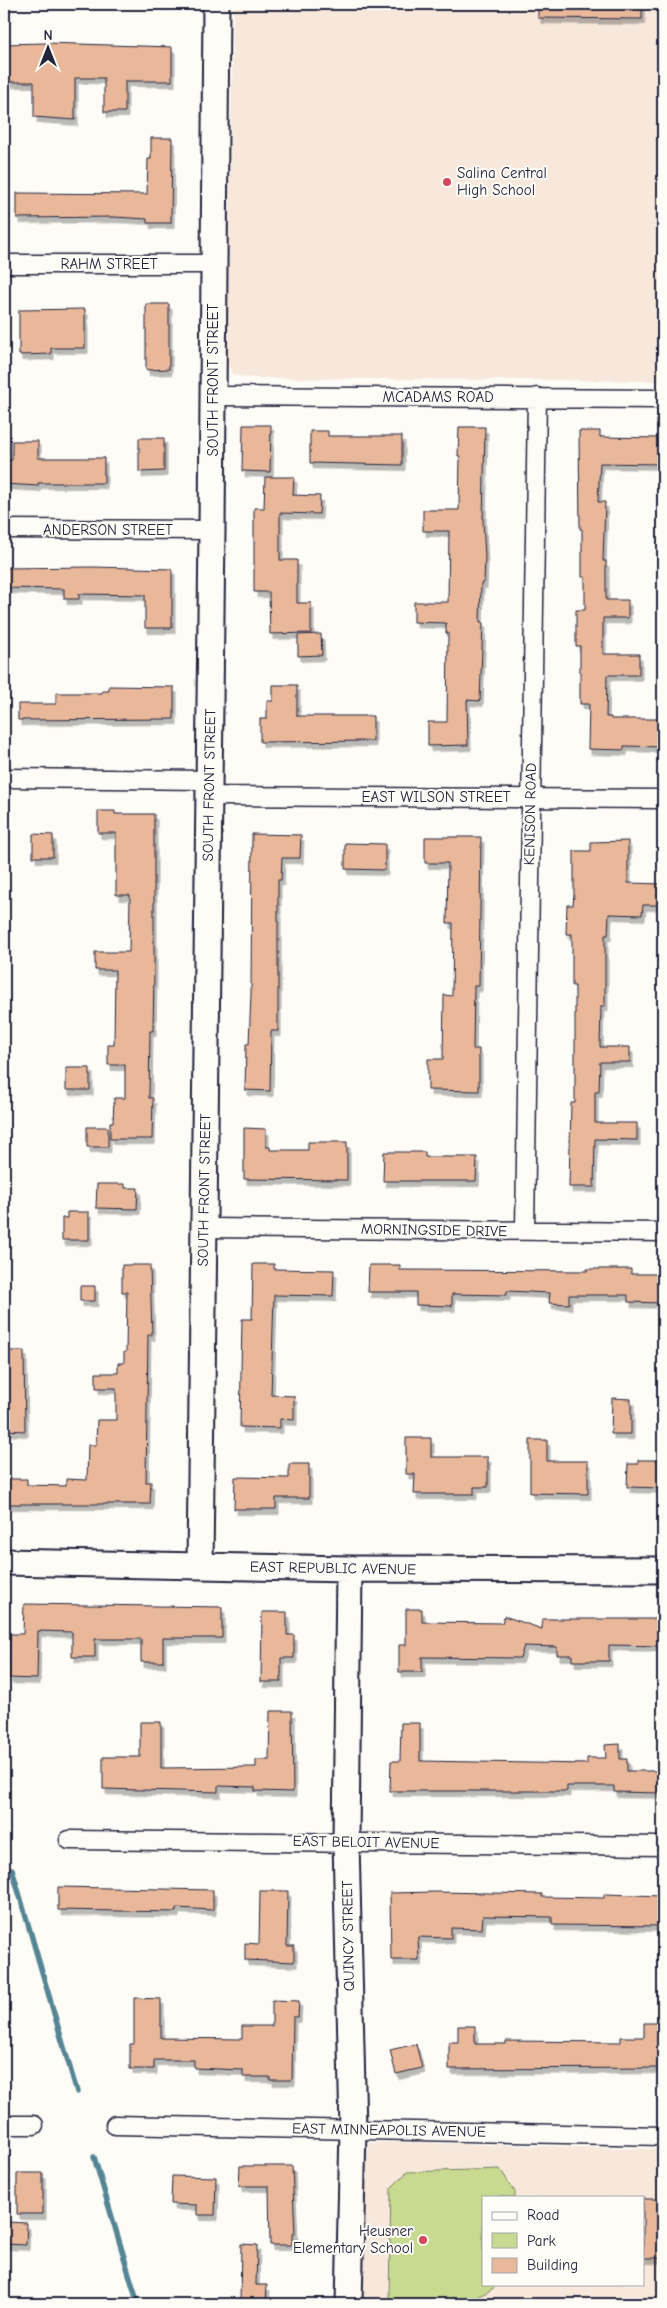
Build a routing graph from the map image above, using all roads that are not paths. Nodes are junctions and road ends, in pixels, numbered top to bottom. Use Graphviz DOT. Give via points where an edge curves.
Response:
graph roads {
  1 [pos="216,4"];
  2 [pos="4,264"];
  3 [pos="214,264"];
  4 [pos="213,396"];
  5 [pos="537,397"];
  6 [pos="663,399"];
  7 [pos="4,529"];
  8 [pos="212,530"];
  9 [pos="4,778"];
  10 [pos="208,788"];
  11 [pos="530,797"];
  12 [pos="663,799"];
  13 [pos="204,1228"];
  14 [pos="525,1230"];
  15 [pos="663,1232"];
  16 [pos="4,1562"];
  17 [pos="200,1566"];
  18 [pos="349,1569"];
  19 [pos="663,1570"];
  20 [pos="69,1840"];
  21 [pos="346,1842"];
  22 [pos="663,1846"];
  23 [pos="34,2125"];
  24 [pos="115,2125"];
  25 [pos="4,2126"];
  26 [pos="353,2129"];
  27 [pos="663,2136"];
  28 [pos="349,2304"];
  1 -- 3 [label="street, SOUTH FRONT STREET"];
  2 -- 3 [label="street, RAHM STREET"];
  3 -- 4 [label="street, SOUTH FRONT STREET"];
  4 -- 5 [label="street, MCADAMS ROAD"];
  4 -- 8 [label="street, SOUTH FRONT STREET"];
  5 -- 6 [label="street, MCADAMS ROAD"];
  5 -- 11 [label="street, KENISON ROAD"];
  7 -- 8 [label="street, ANDERSON STREET"];
  8 -- 10 [label="street, SOUTH FRONT STREET"];
  9 -- 10 [label="street, EAST WILSON STREET"];
  10 -- 11 [label="street, EAST WILSON STREET"];
  10 -- 13 [label="street, SOUTH FRONT STREET"];
  11 -- 12 [label="street, EAST WILSON STREET"];
  11 -- 14 [label="street, KENISON ROAD"];
  13 -- 14 [label="street, MORNINGSIDE DRIVE"];
  13 -- 17 [label="street, SOUTH FRONT STREET"];
  14 -- 15 [label="street, MORNINGSIDE DRIVE"];
  16 -- 17 [label="street, EAST REPUBLIC AVENUE"];
  17 -- 18 [label="street, EAST REPUBLIC AVENUE"];
  18 -- 19 [label="street, EAST REPUBLIC AVENUE"];
  18 -- 21 [label="street, QUINCY STREET"];
  20 -- 21 [label="street, EAST BELOIT AVENUE"];
  21 -- 22 [label="street, EAST BELOIT AVENUE"];
  21 -- 26 [label="street, QUINCY STREET"];
  23 -- 25 [label="street"];
  24 -- 26 [label="street, EAST MINNEAPOLIS AVENUE"];
  26 -- 27 [label="street, EAST MINNEAPOLIS AVENUE"];
  26 -- 28 [label="street, QUINCY STREET"];
}
